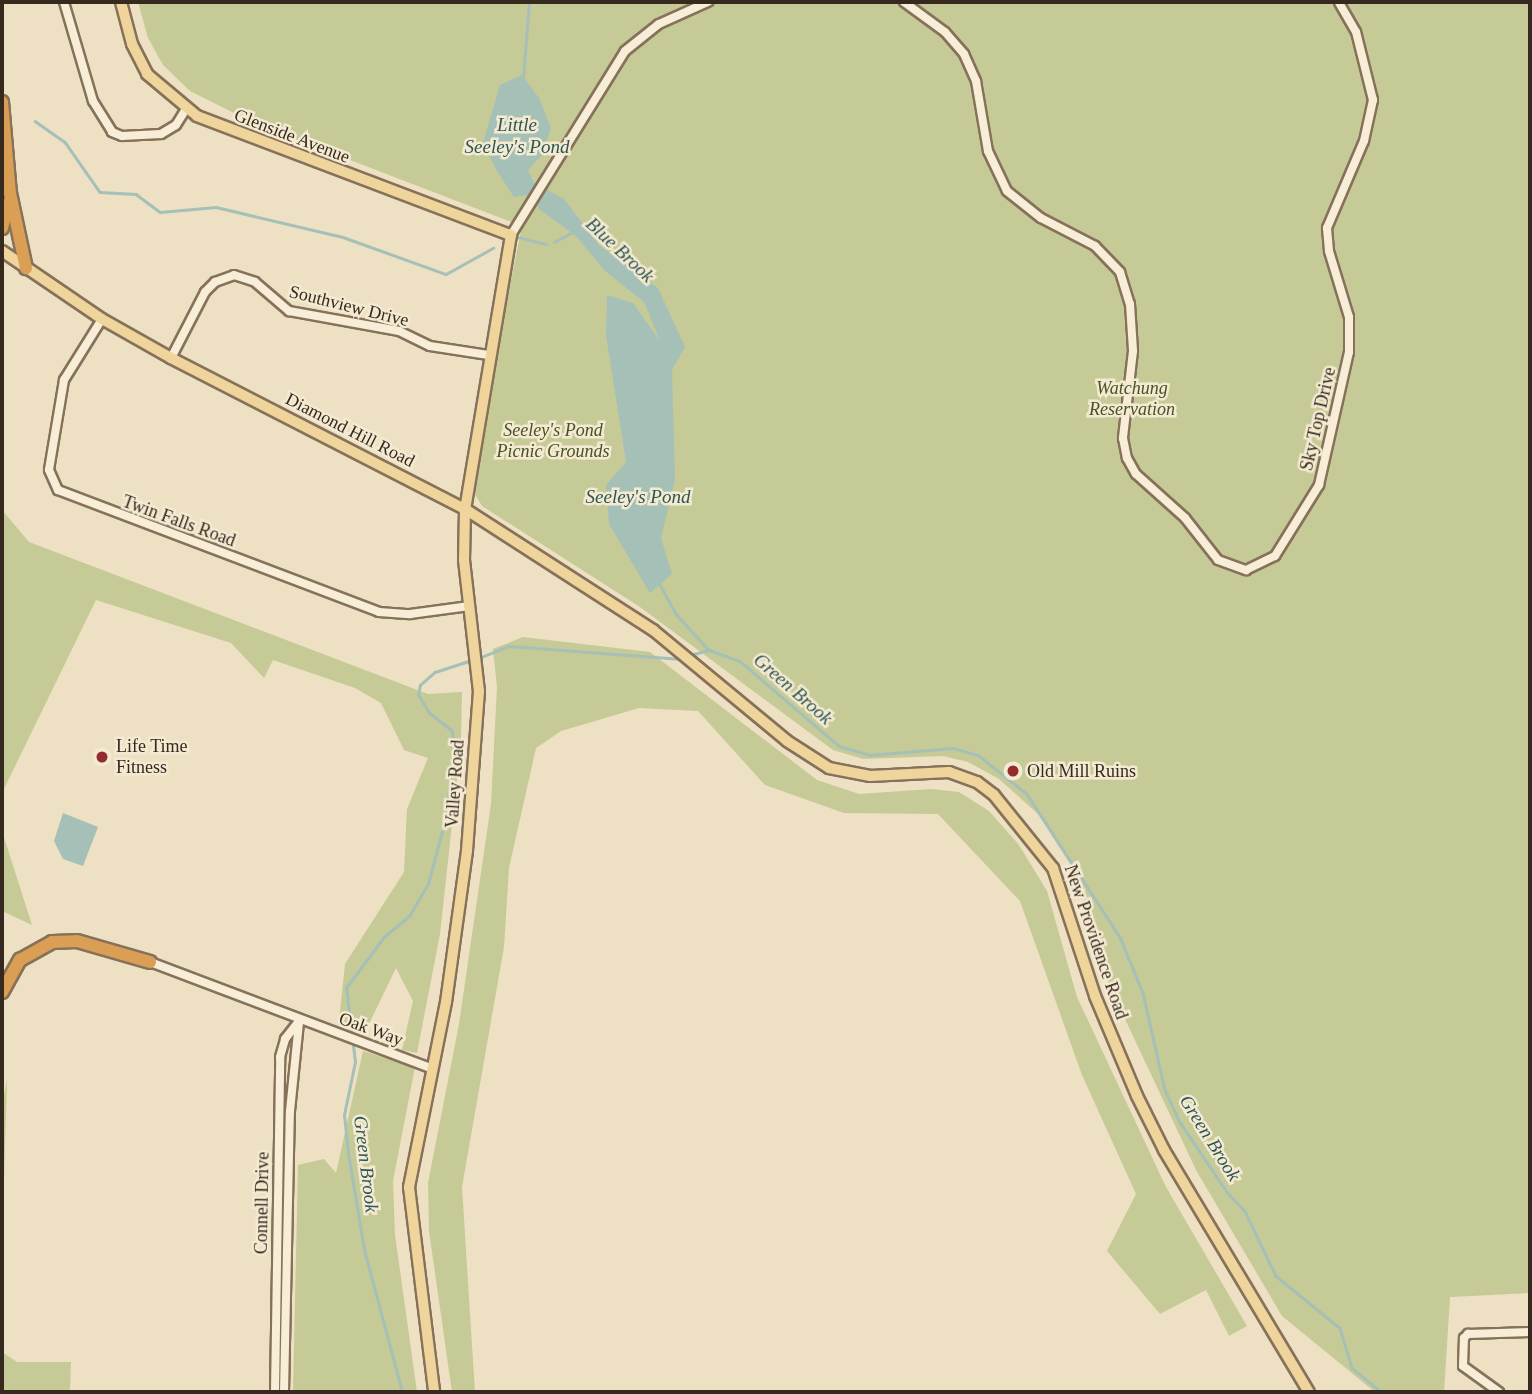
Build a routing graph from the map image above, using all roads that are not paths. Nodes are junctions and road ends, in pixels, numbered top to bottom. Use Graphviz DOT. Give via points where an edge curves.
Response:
graph roads {
  1 [pos="64,2"];
  2 [pos="121,2"];
  3 [pos="708,2"];
  4 [pos="904,2"];
  5 [pos="1339,2"];
  6 [pos="2,102"];
  7 [pos="186,109"];
  8 [pos="9,192"];
  9 [pos="2,228"];
  10 [pos="510,235"];
  11 [pos="2,251"];
  12 [pos="26,268"];
  13 [pos="102,319"];
  14 [pos="488,355"];
  15 [pos="171,358"];
  16 [pos="465,509"];
  17 [pos="468,606"];
  18 [pos="677,649"];
  19 [pos="150,962"];
  20 [pos="2,992"];
  21 [pos="299,1020"];
  22 [pos="432,1068"];
  23 [pos="1530,1332"];
  24 [pos="275,1392"];
  25 [pos="284,1392"];
  26 [pos="434,1392"];
  27 [pos="1310,1392"];
  28 [pos="1499,1392"];
  1 -- 7 [label="street" via="93,101 113,132 135,136 166,132"];
  2 -- 7 [label="main road, Glenside Avenue" via="141,65"];
  3 -- 10 [label="street, Valley Road" via="660,24 625,51"];
  4 -- 5 [label="street, Sky Top Drive" via="939,27 964,54 976,81 988,150 1007,191 1041,218 1095,246 1120,272 1130,304 1133,351 1123,438 1127,458 1136,474 1185,518 1218,560 1245,570 1275,556 1319,485 1349,352 1349,317 1331,259 1327,228 1364,141 1373,100 1356,32"];
  6 -- 8 [label="highway"];
  7 -- 10 [label="main road, Glenside Avenue" via="320,166"];
  8 -- 9 [label="highway"];
  8 -- 12 [label="highway"];
  10 -- 14 [label="main road, Valley Road"];
  11 -- 12 [label="main road, Diamond Hill Road"];
  12 -- 13 [label="main road, Diamond Hill Road"];
  13 -- 15 [label="main road, Diamond Hill Road"];
  13 -- 17 [label="street, Twin Falls Road" via="64,380 49,470 53,485 64,495 379,612 411,614"];
  14 -- 15 [label="street, Southview Drive" via="430,346 400,331 289,310 255,282 234,275 215,282 205,292"];
  14 -- 16 [label="main road, Valley Road"];
  15 -- 16 [label="main road, Diamond Hill Road"];
  16 -- 17 [label="main road, Valley Road"];
  16 -- 18 [label="main road, Diamond Hill Road"];
  17 -- 22 [label="main road, Valley Road" via="478,669 467,851"];
  18 -- 27 [label="main road, New Providence Road" via="787,741 829,768 870,776 958,774 987,789 1023,826 1061,885 1104,1020 1158,1140"];
  19 -- 20 [label="highway" via="77,941 52,942 20,960"];
  19 -- 21 [label="street"];
  21 -- 22 [label="street, Oak Way"];
  21 -- 24 [label="street, Connell Drive" via="285,1039 281,1057"];
  21 -- 25 [label="street, Connell Drive" via="290,1098"];
  22 -- 26 [label="main road, Valley Road" via="411,1169 409,1203"];
  23 -- 28 [label="street" via="1468,1334 1464,1338 1463,1366"];
}
